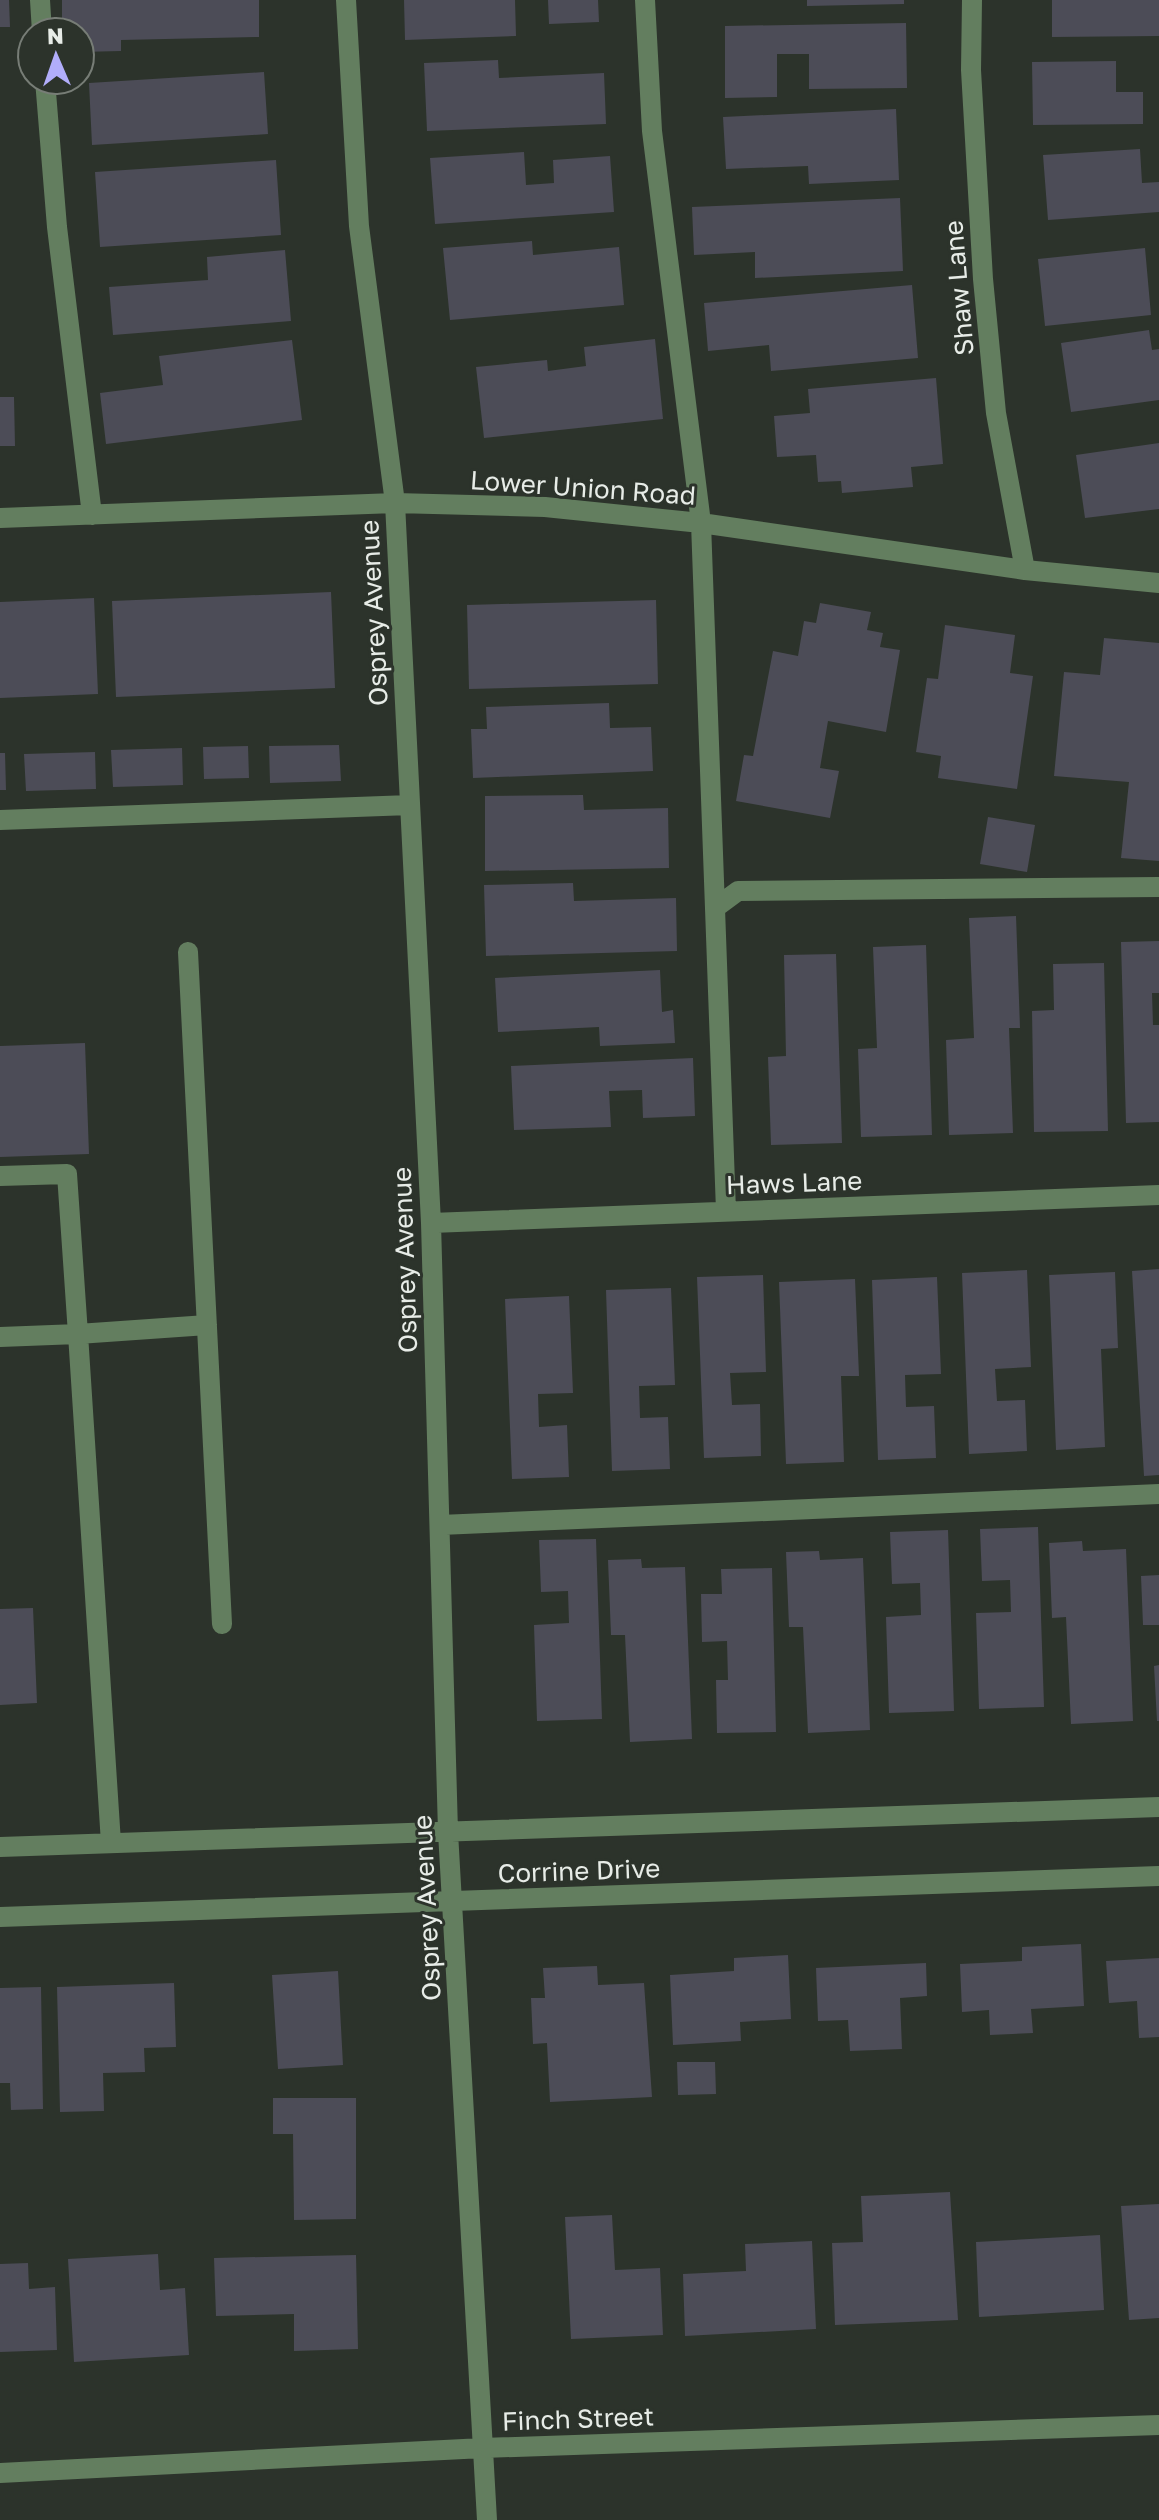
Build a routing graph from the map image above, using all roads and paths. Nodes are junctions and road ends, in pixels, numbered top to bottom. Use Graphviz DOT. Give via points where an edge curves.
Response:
graph roads {
  1 [pos="346,0"];
  2 [pos="645,0"];
  3 [pos="972,0"];
  4 [pos="46,96"];
  5 [pos="395,503"];
  6 [pos="92,515"];
  7 [pos="0,518"];
  8 [pos="701,523"];
  9 [pos="1025,570"];
  10 [pos="1159,583"];
  11 [pos="410,805"];
  12 [pos="0,820"];
  13 [pos="1159,887"];
  14 [pos="715,908"];
  15 [pos="188,952"];
  16 [pos="0,1176"];
  17 [pos="1159,1195"];
  18 [pos="726,1211"];
  19 [pos="431,1223"];
  20 [pos="207,1325"];
  21 [pos="78,1334"];
  22 [pos="0,1337"];
  23 [pos="1159,1494"];
  24 [pos="440,1525"];
  25 [pos="222,1624"];
  26 [pos="1159,1807"];
  27 [pos="448,1832"];
  28 [pos="111,1843"];
  29 [pos="0,1847"];
  30 [pos="1159,1876"];
  31 [pos="452,1902"];
  32 [pos="0,1917"];
  33 [pos="1159,2425"];
  34 [pos="483,2448"];
  35 [pos="0,2473"];
  36 [pos="487,2520"];
  1 -- 5 [label="street, Osprey Avenue" via="359,226"];
  2 -- 8 [label="street" via="652,131"];
  3 -- 9 [label="street, Shaw Lane" via="983,279 996,413"];
  4 -- 6 [label="street"];
  5 -- 6 [label="street, Lower Union Road"];
  5 -- 8 [label="street, Lower Union Road" via="545,507"];
  5 -- 11 [label="street, Osprey Avenue"];
  6 -- 7 [label="street, Lower Union Road"];
  8 -- 9 [label="street, Lower Union Road"];
  8 -- 14 [label="street"];
  9 -- 10 [label="street, Lower Union Road"];
  11 -- 12 [label="street"];
  11 -- 19 [label="street, Osprey Avenue"];
  13 -- 14 [label="street" via="738,891"];
  14 -- 18 [label="street"];
  15 -- 20 [label="street"];
  16 -- 21 [label="street" via="67,1174"];
  17 -- 18 [label="street, Haws Lane"];
  18 -- 19 [label="street, Haws Lane"];
  19 -- 24 [label="street, Osprey Avenue"];
  20 -- 21 [label="street"];
  20 -- 25 [label="street"];
  21 -- 22 [label="street"];
  21 -- 28 [label="street"];
  23 -- 24 [label="street"];
  24 -- 27 [label="street, Osprey Avenue"];
  26 -- 27 [label="street, Corrine Drive"];
  27 -- 28 [label="street, Corrine Drive"];
  27 -- 31 [label="street, Osprey Avenue"];
  28 -- 29 [label="street, Corrine Drive"];
  30 -- 31 [label="street, Corrine Drive"];
  31 -- 32 [label="street, Corrine Drive"];
  31 -- 34 [label="street, Osprey Avenue"];
  33 -- 34 [label="street, Finch Street"];
  34 -- 35 [label="street, Finch Street"];
  34 -- 36 [label="street, Osprey Avenue"];
}
